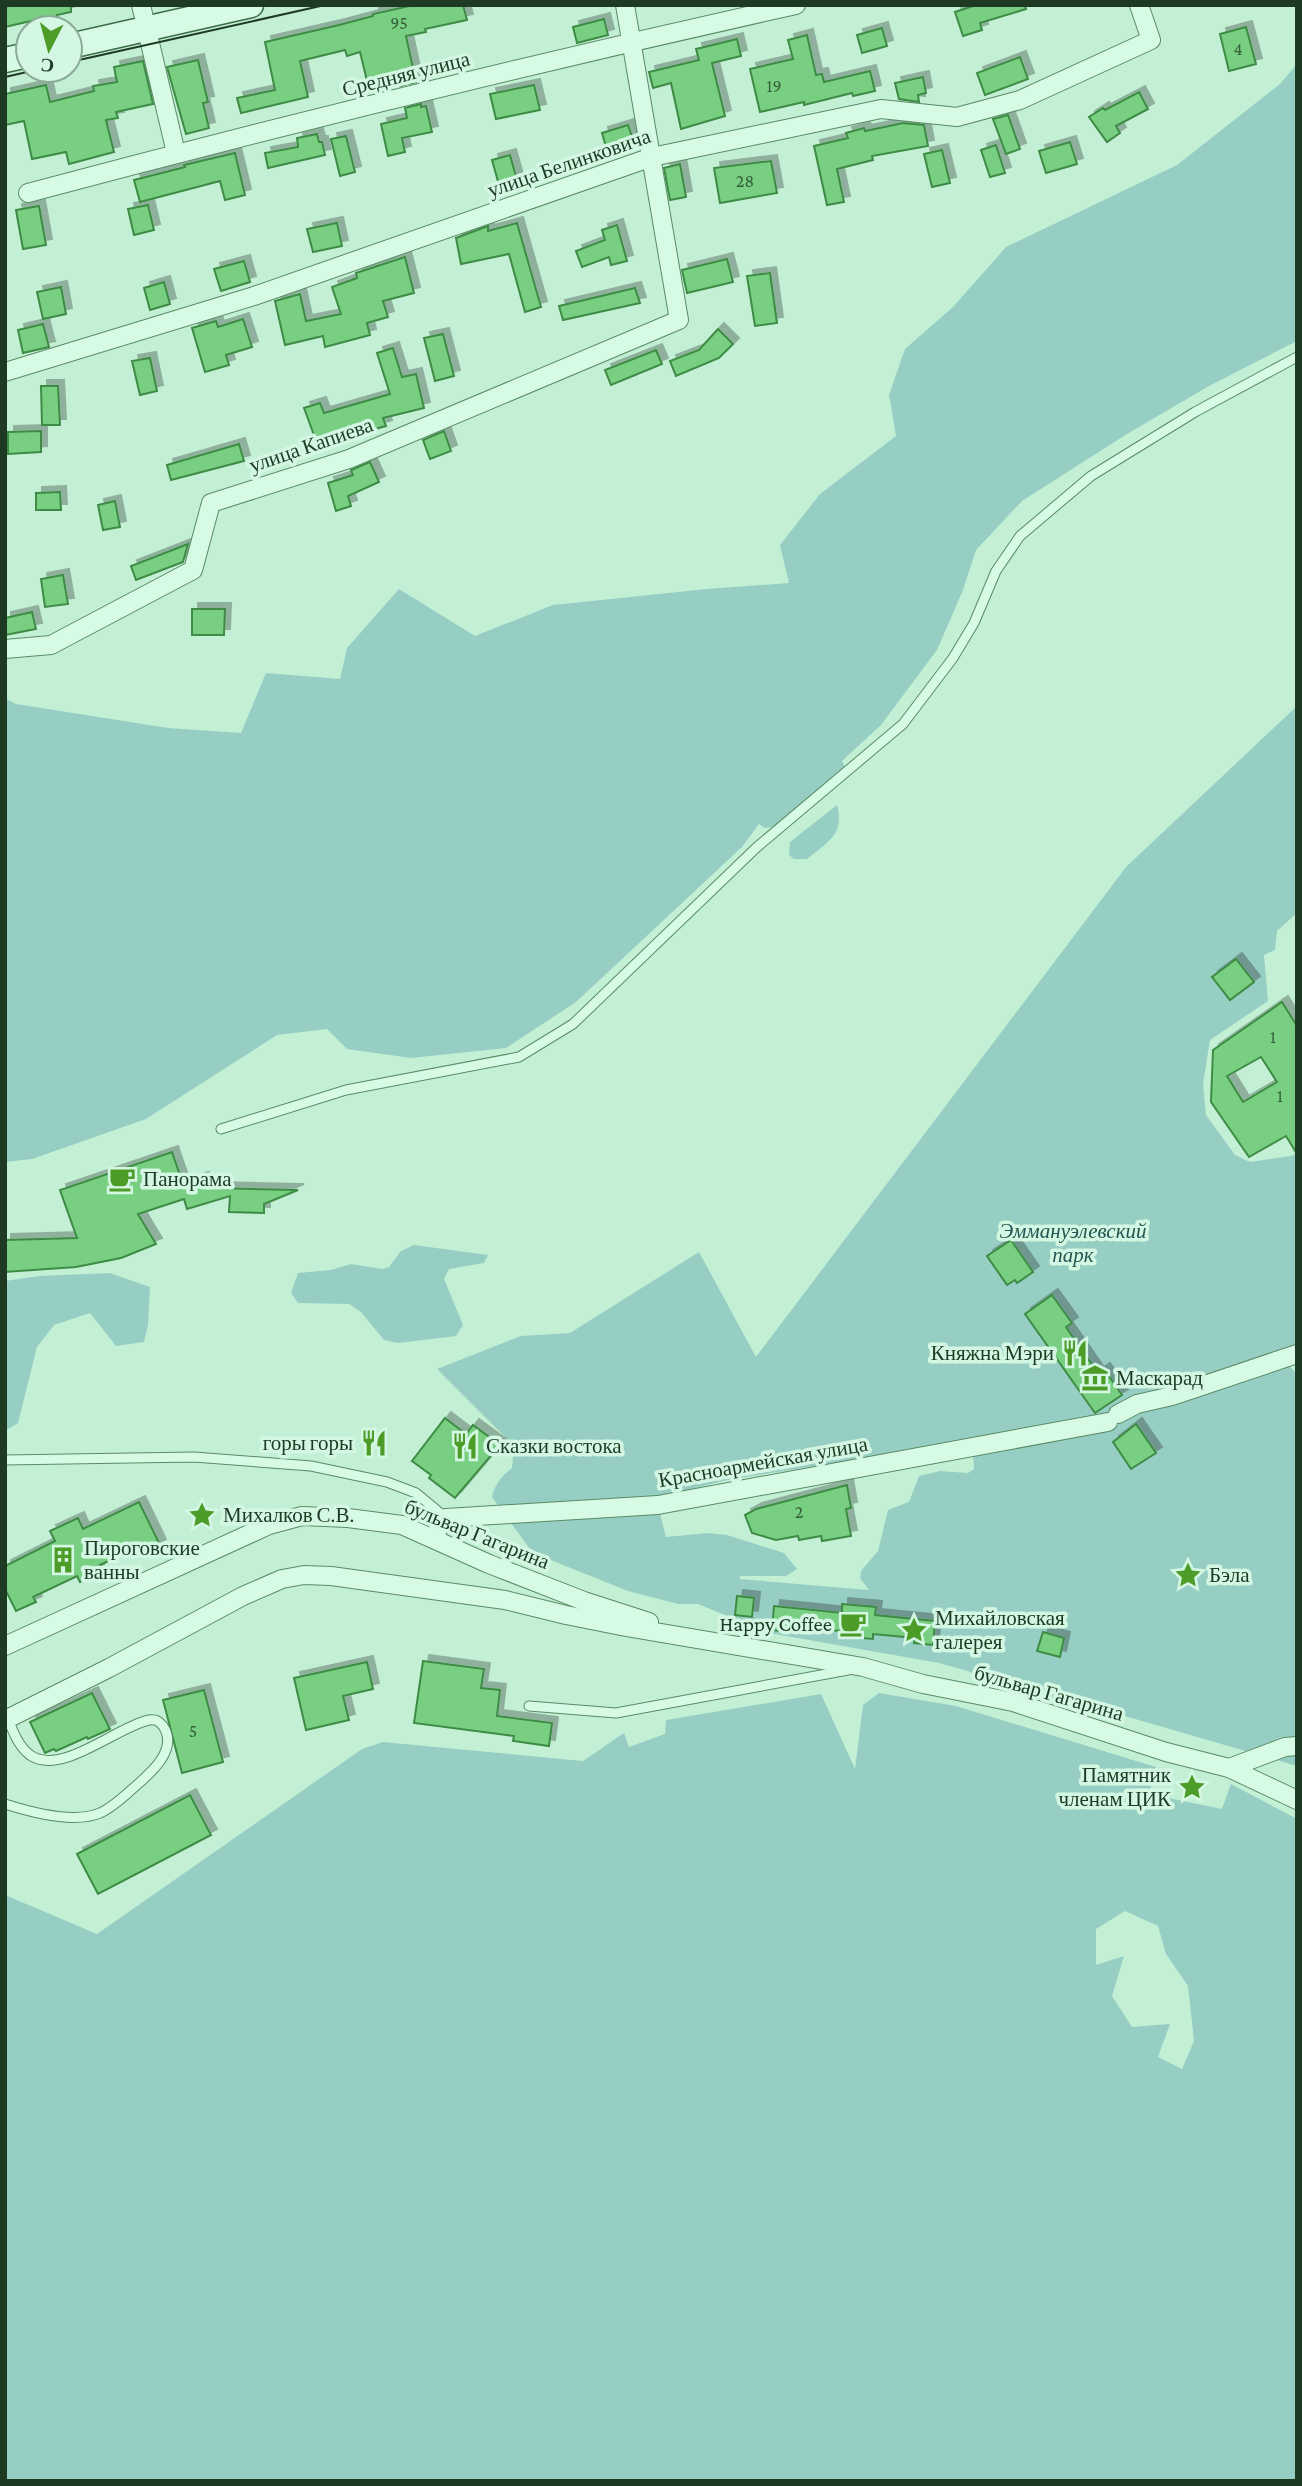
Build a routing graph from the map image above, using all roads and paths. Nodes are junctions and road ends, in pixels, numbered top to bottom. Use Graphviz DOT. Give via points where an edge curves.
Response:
graph roads {
  1 [pos="251,5"];
  2 [pos="625,5"];
  3 [pos="796,5"];
  4 [pos="1139,5"];
  5 [pos="144,17"];
  6 [pos="84,41"];
  7 [pos="632,42"];
  8 [pos="176,153"];
  9 [pos="652,157"];
  10 [pos="28,192"];
  11 [pos="1297,357"];
  12 [pos="5,372"];
  13 [pos="5,649"];
  14 [pos="221,1129"];
  15 [pos="1297,1354"];
  16 [pos="5,1460"];
  17 [pos="446,1518"];
  18 [pos="434,1538"];
  19 [pos="699,1639"];
  20 [pos="5,1646"];
  21 [pos="863,1667"];
  22 [pos="530,1706"];
  23 [pos="6,1719"];
  24 [pos="1297,1746"];
  25 [pos="1229,1768"];
  26 [pos="1297,1800"];
  27 [pos="5,1804"];
  1 -- 5 [label="main road"];
  2 -- 7 [label="street"];
  3 -- 7 [label="street, Средняя улица"];
  4 -- 9 [label="street, улица Белинковича" via="1151,40 1020,100 957,117 881,108"];
  5 -- 6 [label="main road"];
  5 -- 8 [label="street"];
  7 -- 8 [label="street, Средняя улица"];
  7 -- 9 [label="street"];
  8 -- 10 [label="street, Средняя улица"];
  9 -- 12 [label="street, улица Белинковича" via="254,296"];
  9 -- 13 [label="street, улица Капиева" via="678,320 349,459 211,503 193,570 51,645"];
  11 -- 14 [label="lane" via="1091,476 1020,536 996,571 953,659 903,724 757,847 573,1024 519,1057 346,1090"];
  15 -- 17 [label="street, Красноармейская улица" via="1137,1404 1113,1418 658,1504"];
  16 -- 17 [label="lane" via="194,1457 311,1466 416,1493"];
  17 -- 18 [label="street"];
  18 -- 19 [label="street, бульвар Гагарина" via="584,1601"];
  18 -- 20 [label="street, бульвар Гагарина" via="402,1525 302,1516 269,1525"];
  19 -- 21 [label="street, бульвар Гагарина"];
  19 -- 23 [label="street, бульвар Гагарина" via="505,1600 304,1575 243,1596"];
  21 -- 22 [label="lane" via="616,1713"];
  21 -- 25 [label="street, бульвар Гагарина" via="1013,1702"];
  23 -- 27 [label="lane" via="21,1745 32,1756 46,1759 71,1757 153,1719 160,1722 168,1741 166,1754 145,1777 119,1802 98,1814 32,1813"];
  24 -- 25 [label="street"];
  25 -- 26 [label="street, бульвар Гагарина"];
}
